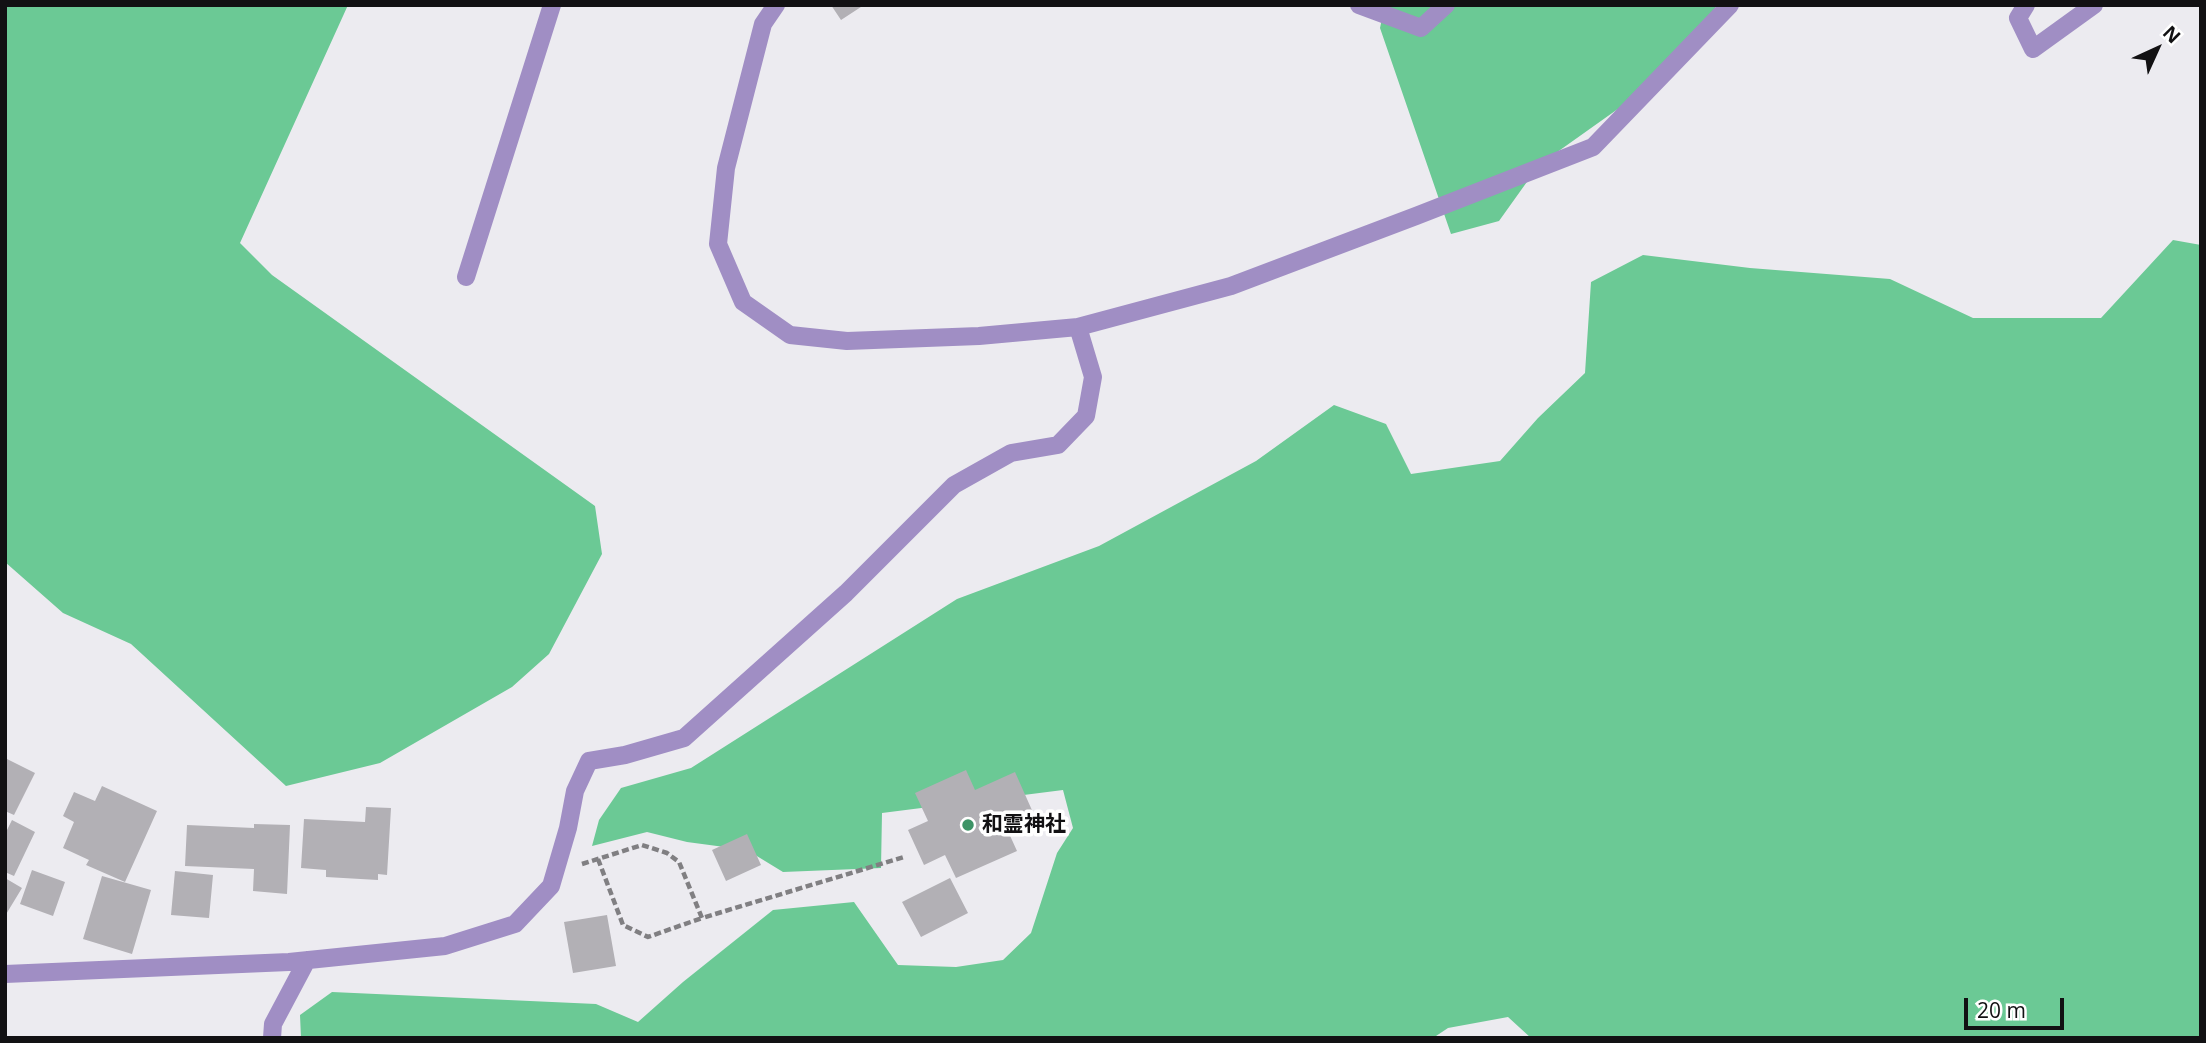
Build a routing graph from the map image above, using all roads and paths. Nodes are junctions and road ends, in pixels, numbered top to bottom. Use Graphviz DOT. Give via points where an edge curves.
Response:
graph roads {
  1 [pos="552,5"];
  2 [pos="776,5"];
  3 [pos="1359,5"];
  4 [pos="1446,5"];
  5 [pos="1730,5"];
  6 [pos="2026,5"];
  7 [pos="2094,5"];
  8 [pos="466,277"];
  9 [pos="1079,327"];
  10 [pos="904,857"];
  11 [pos="598,859"];
  12 [pos="555,874"];
  13 [pos="702,918"];
  14 [pos="307,960"];
  15 [pos="5,974"];
  16 [pos="272,1038"];
  1 -- 8 [label="street"];
  2 -- 9 [label="street" via="763,24 726,168 718,244 743,302 790,335 846,341"];
  3 -- 4 [label="street" via="1421,28"];
  5 -- 9 [label="street" via="1593,147 1231,286"];
  6 -- 7 [label="street" via="2018,18 2033,49"];
  9 -- 12 [label="street" via="1093,377 1086,415 1058,445 1011,453 954,485 846,593 684,738 589,761 575,791"];
  10 -- 13 [label="path"];
  11 -- 12 [label="path"];
  11 -- 13 [label="path" via="642,845 667,853 679,862"];
  11 -- 13 [label="path" via="623,925 648,937"];
  12 -- 14 [label="street" via="551,886 515,924 445,946"];
  14 -- 15 [label="street"];
  14 -- 16 [label="street" via="273,1024"];
}
